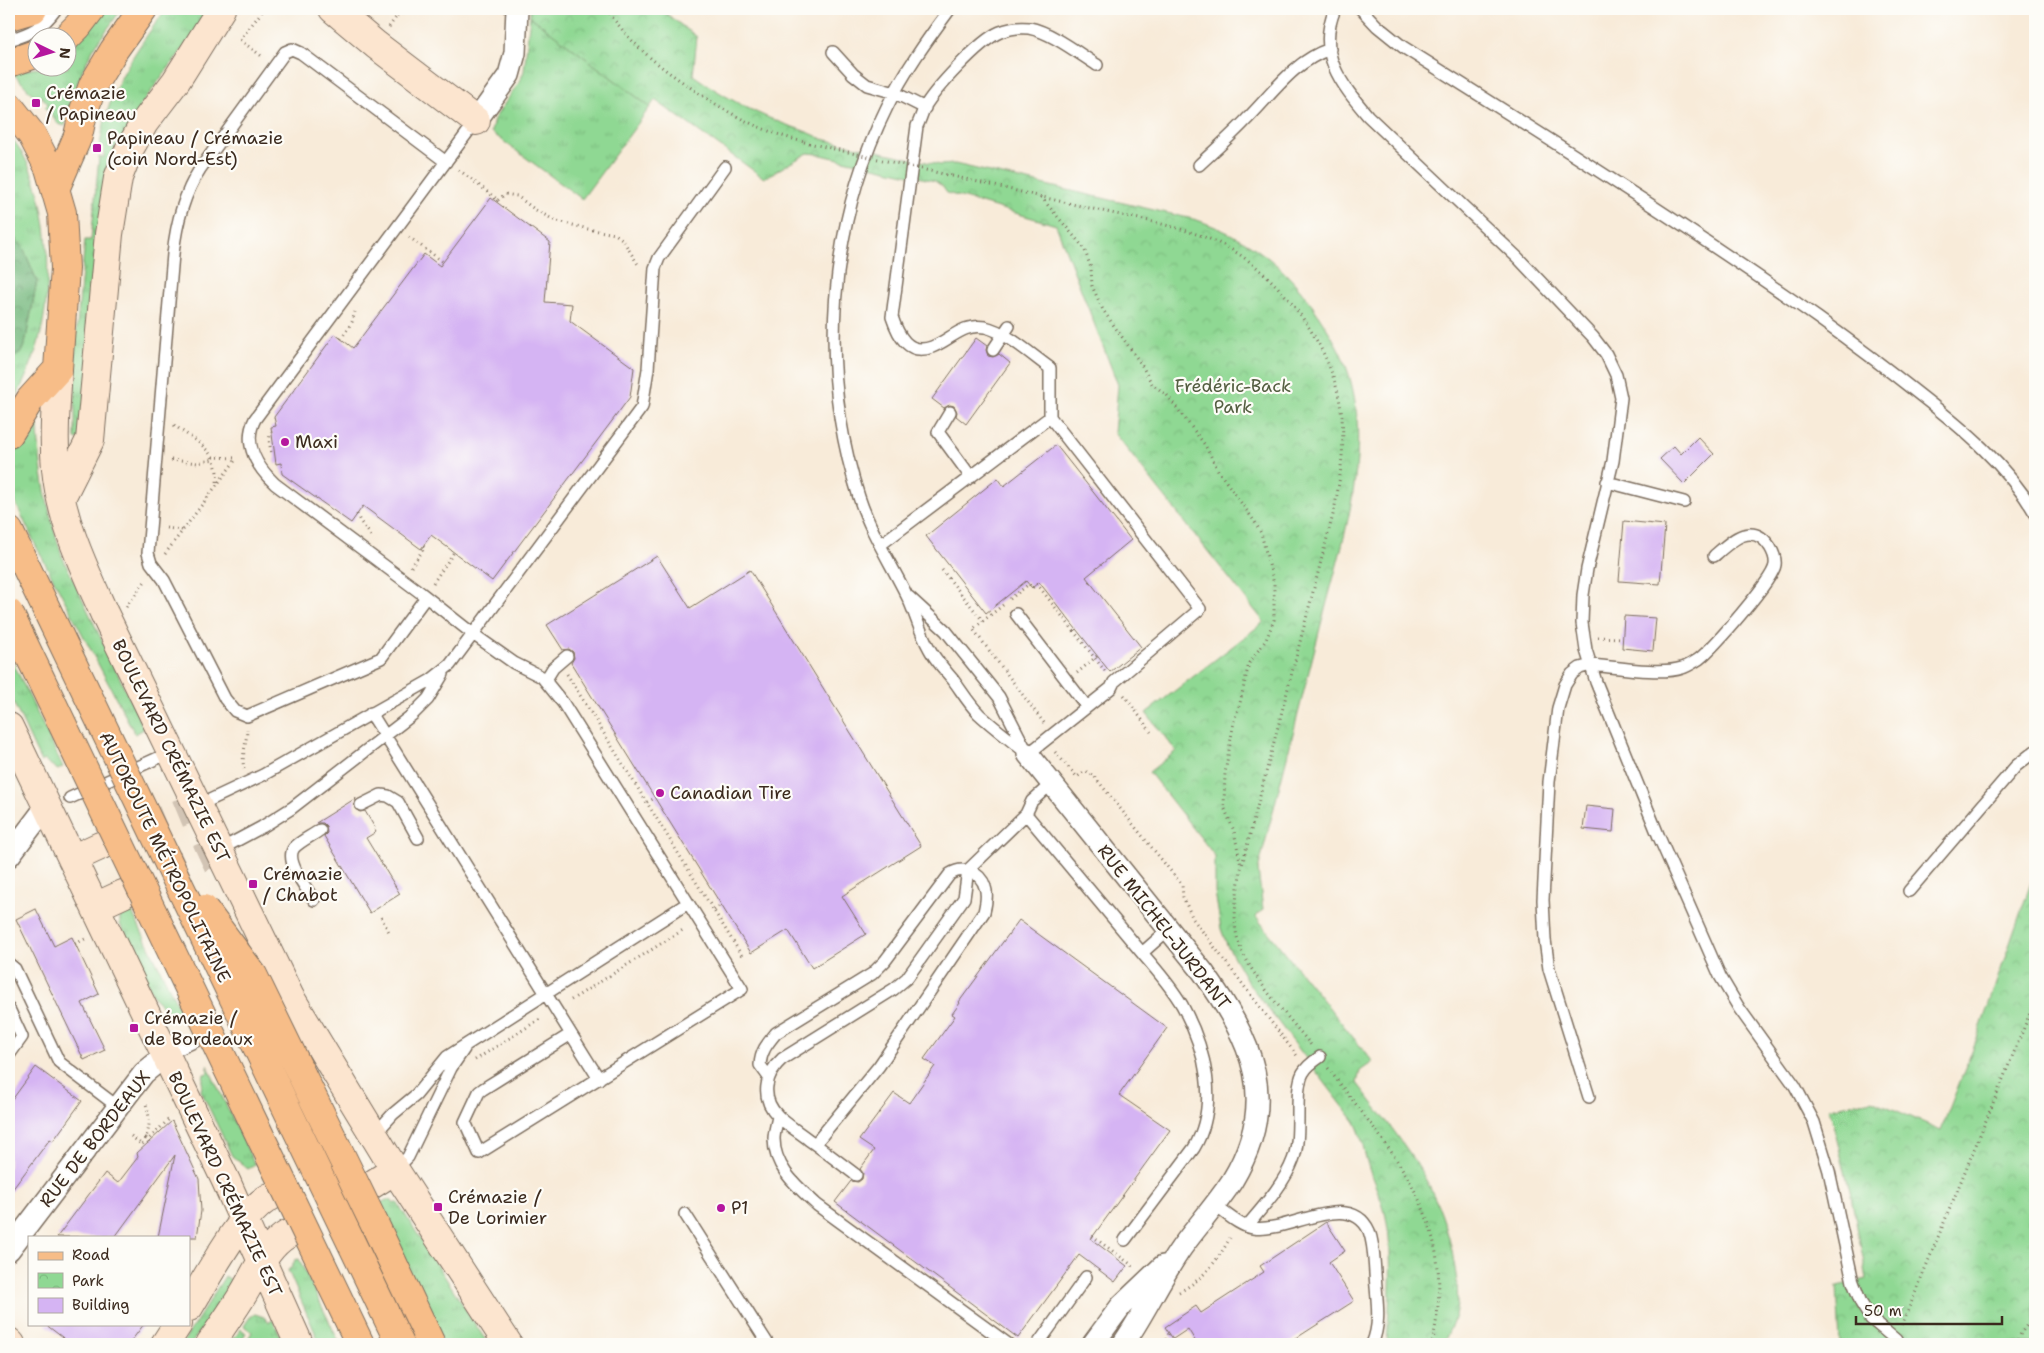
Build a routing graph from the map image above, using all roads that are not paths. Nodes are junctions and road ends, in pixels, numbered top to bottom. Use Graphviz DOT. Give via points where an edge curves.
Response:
graph roads {
  1 [pos="33,9"];
  2 [pos="56,9"];
  3 [pos="91,9"];
  4 [pos="143,9"];
  5 [pos="222,9"];
  6 [pos="241,9"];
  7 [pos="333,9"];
  8 [pos="517,9"];
  9 [pos="950,9"];
  10 [pos="1335,9"];
  11 [pos="1361,9"];
  12 [pos="9,16"];
  13 [pos="76,28"];
  14 [pos="9,40"];
  15 [pos="1330,49"];
  16 [pos="833,52"];
  17 [pos="28,56"];
  18 [pos="9,62"];
  19 [pos="1097,65"];
  20 [pos="176,81"];
  21 [pos="895,93"];
  22 [pos="9,106"];
  23 [pos="925,108"];
  24 [pos="476,122"];
  25 [pos="446,162"];
  26 [pos="1199,165"];
  27 [pos="725,167"];
  28 [pos="56,187"];
  29 [pos="1006,331"];
  30 [pos="993,350"];
  31 [pos="58,369"];
  32 [pos="950,412"];
  33 [pos="1050,417"];
  34 [pos="9,434"];
  35 [pos="971,477"];
  36 [pos="1607,482"];
  37 [pos="61,498"];
  38 [pos="1684,502"];
  39 [pos="2035,513"];
  40 [pos="9,531"];
  41 [pos="880,545"];
  42 [pos="1714,556"];
  43 [pos="907,595"];
  44 [pos="426,597"];
  45 [pos="9,613"];
  46 [pos="1016,614"];
  47 [pos="473,634"];
  48 [pos="567,656"];
  49 [pos="1591,666"];
  50 [pos="447,668"];
  51 [pos="546,681"];
  52 [pos="1087,707"];
  53 [pos="371,714"];
  54 [pos="9,727"];
  55 [pos="384,736"];
  56 [pos="2035,751"];
  57 [pos="171,752"];
  58 [pos="1028,754"];
  59 [pos="1052,783"];
  60 [pos="58,802"];
  61 [pos="361,805"];
  62 [pos="192,808"];
  63 [pos="1026,814"];
  64 [pos="320,830"];
  65 [pos="418,838"];
  66 [pos="11,846"];
  67 [pos="100,846"];
  68 [pos="162,851"];
  69 [pos="214,852"];
  70 [pos="72,859"];
  71 [pos="968,870"];
  72 [pos="1909,891"];
  73 [pos="123,894"];
  74 [pos="314,900"];
  75 [pos="688,903"];
  76 [pos="95,907"];
  77 [pos="1168,930"];
  78 [pos="1142,952"];
  79 [pos="9,964"];
  80 [pos="546,994"];
  81 [pos="9,1009"];
  82 [pos="571,1034"];
  83 [pos="473,1040"];
  84 [pos="196,1041"];
  85 [pos="9,1055"];
  86 [pos="166,1055"];
  87 [pos="1320,1057"];
  88 [pos="768,1076"];
  89 [pos="599,1079"];
  90 [pos="1588,1097"];
  91 [pos="118,1107"];
  92 [pos="778,1116"];
  93 [pos="374,1136"];
  94 [pos="816,1144"];
  95 [pos="353,1157"];
  96 [pos="395,1170"];
  97 [pos="856,1175"];
  98 [pos="368,1187"];
  99 [pos="270,1197"];
  100 [pos="1214,1205"];
  101 [pos="686,1214"];
  102 [pos="244,1222"];
  103 [pos="1247,1226"];
  104 [pos="288,1234"];
  105 [pos="1125,1240"];
  106 [pos="9,1250"];
  107 [pos="262,1261"];
  108 [pos="1086,1277"];
  109 [pos="190,1305"];
  110 [pos="177,1326"];
  111 [pos="1896,1340"];
  112 [pos="1109,1341"];
  113 [pos="165,1344"];
  114 [pos="210,1344"];
  115 [pos="299,1344"];
  116 [pos="360,1344"];
  117 [pos="400,1344"];
  118 [pos="432,1344"];
  119 [pos="508,1344"];
  120 [pos="768,1344"];
  121 [pos="1008,1344"];
  122 [pos="1038,1344"];
  123 [pos="1372,1344"];
  1 -- 12 [label="main road"];
  2 -- 14 [label="lane" via="40,28"];
  3 -- 13 [label="main road"];
  4 -- 28 [label="main road" via="94,85 82,112 78,136"];
  5 -- 20 [label="main road"];
  6 -- 20 [label="main road" via="224,32"];
  7 -- 24 [label="main road"];
  8 -- 24 [label="street" via="515,53 509,75"];
  9 -- 21 [label="lane" via="922,47"];
  10 -- 15 [label="lane"];
  11 -- 39 [label="lane" via="1403,47 1684,227 1868,353 1983,449"];
  15 -- 26 [label="lane" via="1296,67"];
  15 -- 36 [label="lane" via="1333,68 1368,116 1518,258 1606,354 1616,375 1621,398"];
  16 -- 21 [label="lane" via="867,85"];
  17 -- 18 [label="main road"];
  19 -- 23 [label="lane" via="1046,34 1031,28 1015,27 998,33 981,45 939,88"];
  20 -- 37 [label="main road" via="136,136 116,184 108,234 90,440"];
  21 -- 23 [label="lane"];
  21 -- 41 [label="lane" via="871,143 854,194 842,243 834,314 835,368 847,451 860,499"];
  22 -- 28 [label="main road, BOULEVARD CRÉMAZIE EST" via="37,143"];
  23 -- 29 [label="lane" via="917,126 892,317 897,332 907,345 932,348 963,328"];
  24 -- 25 [label="lane"];
  25 -- 44 [label="lane" via="255,419 250,436 256,463 275,484"];
  25 -- 44 [label="lane" via="301,53 292,49 285,52 200,169 189,189 181,216 173,254 148,554 226,699 236,711 247,716 376,662"];
  27 -- 47 [label="lane" via="655,268 642,407"];
  28 -- 31 [label="main road, BOULEVARD CRÉMAZIE EST" via="64,227 65,260"];
  29 -- 30 [label="lane"];
  29 -- 33 [label="lane" via="1050,368"];
  31 -- 34 [label="main road" via="30,400"];
  31 -- 37 [label="main road, BOULEVARD CRÉMAZIE EST" via="55,452"];
  32 -- 35 [label="lane" via="938,432"];
  33 -- 35 [label="lane"];
  33 -- 52 [label="lane" via="1200,609"];
  35 -- 41 [label="lane"];
  36 -- 38 [label="lane"];
  36 -- 49 [label="lane" via="1587,569 1582,623"];
  37 -- 57 [label="main road, BOULEVARD CRÉMAZIE EST" via="82,566"];
  40 -- 68 [label="main road, AUTOROUTE MÉTROPOLITAINE, bridge"];
  41 -- 43 [label="lane"];
  42 -- 49 [label="lane" via="1735,538 1747,533 1760,536 1768,544 1774,554 1775,565 1769,579 1698,660 1683,668 1666,671"];
  43 -- 58 [label="lane" via="946,631 999,697"];
  43 -- 58 [label="lane" via="928,648 978,713"];
  44 -- 47 [label="lane"];
  45 -- 116 [label="main road, AUTOROUTE MÉTROPOLITAINE, bridge"];
  46 -- 52 [label="lane"];
  47 -- 50 [label="lane"];
  47 -- 51 [label="lane"];
  48 -- 51 [label="lane" via="553,668"];
  49 -- 90 [label="lane" via="1572,674 1558,708 1549,782 1543,900 1549,969"];
  49 -- 111 [label="lane" via="1659,837 1720,976 1794,1086 1814,1122 1861,1304 1872,1319"];
  50 -- 53 [label="lane"];
  50 -- 55 [label="lane" via="428,699"];
  51 -- 75 [label="lane"];
  52 -- 58 [label="lane"];
  53 -- 55 [label="lane"];
  53 -- 62 [label="lane" via="263,775"];
  54 -- 60 [label="main road, BOULEVARD CRÉMAZIE EST"];
  55 -- 69 [label="lane" via="292,808"];
  55 -- 80 [label="lane"];
  56 -- 72 [label="lane" via="2016,766"];
  57 -- 60 [label="lane"];
  57 -- 62 [label="main road, BOULEVARD CRÉMAZIE EST"];
  58 -- 59 [label="street, RUE MICHEL-JURDANT"];
  59 -- 63 [label="lane" via="1032,801"];
  59 -- 77 [label="street, RUE MICHEL-JURDANT"];
  60 -- 66 [label="street"];
  60 -- 70 [label="main road, BOULEVARD CRÉMAZIE EST"];
  61 -- 65 [label="lane" via="381,795 394,799"];
  62 -- 69 [label="main road, BOULEVARD CRÉMAZIE EST"];
  63 -- 71 [label="lane"];
  63 -- 78 [label="lane"];
  64 -- 74 [label="lane" via="294,848 291,857"];
  67 -- 70 [label="main road"];
  68 -- 117 [label="main road, AUTOROUTE MÉTROPOLITAINE, bridge"];
  68 -- 118 [label="main road, bridge" via="253,975"];
  69 -- 93 [label="main road, BOULEVARD CRÉMAZIE EST" via="284,1000"];
  70 -- 76 [label="main road, BOULEVARD CRÉMAZIE EST"];
  71 -- 88 [label="lane" via="964,898 908,978 782,1059"];
  71 -- 88 [label="lane" via="958,869 950,874 872,974 776,1033 761,1055 760,1065"];
  71 -- 94 [label="lane" via="980,878 985,887 984,912 879,1066"];
  73 -- 76 [label="main road"];
  75 -- 80 [label="lane"];
  75 -- 89 [label="lane" via="742,989"];
  76 -- 86 [label="main road, BOULEVARD CRÉMAZIE EST"];
  77 -- 78 [label="lane"];
  77 -- 100 [label="street, RUE MICHEL-JURDANT" via="1233,1017 1248,1048 1255,1077 1256,1109 1250,1144 1231,1182"];
  78 -- 105 [label="lane" via="1166,981 1193,1027 1206,1073 1208,1109 1201,1136 1194,1148"];
  79 -- 91 [label="lane" via="15,969 59,1062"];
  80 -- 82 [label="lane"];
  80 -- 83 [label="lane"];
  81 -- 85 [label="lane" via="22,1037"];
  82 -- 89 [label="lane"];
  82 -- 89 [label="lane" via="479,1092 465,1122 479,1153"];
  83 -- 93 [label="lane" via="440,1064 422,1088"];
  83 -- 96 [label="lane" via="451,1068 408,1156"];
  84 -- 86 [label="lane"];
  86 -- 91 [label="street, RUE DE BORDEAUX" via="150,1066"];
  86 -- 102 [label="main road, BOULEVARD CRÉMAZIE EST"];
  87 -- 103 [label="lane" via="1306,1069 1301,1079 1298,1137 1293,1161"];
  88 -- 92 [label="lane" via="767,1097"];
  91 -- 106 [label="street, RUE DE BORDEAUX"];
  92 -- 94 [label="lane"];
  92 -- 121 [label="lane" via="774,1139 776,1153 791,1181 817,1206"];
  93 -- 95 [label="main road"];
  93 -- 96 [label="main road, BOULEVARD CRÉMAZIE EST"];
  94 -- 97 [label="lane"];
  96 -- 98 [label="main road"];
  96 -- 119 [label="main road, BOULEVARD CRÉMAZIE EST"];
  99 -- 102 [label="main road"];
  100 -- 103 [label="lane"];
  100 -- 112 [label="street, RUE MICHEL-JURDANT" via="1181,1249 1121,1306"];
  101 -- 120 [label="lane"];
  102 -- 107 [label="main road, BOULEVARD CRÉMAZIE EST"];
  102 -- 109 [label="main road"];
  103 -- 123 [label="lane" via="1274,1228 1340,1212 1361,1219 1369,1232 1374,1259 1378,1323"];
  104 -- 107 [label="main road" via="274,1244"];
  107 -- 114 [label="main road"];
  107 -- 115 [label="main road, BOULEVARD CRÉMAZIE EST"];
  108 -- 122 [label="lane"];
  110 -- 113 [label="main road"];
}
